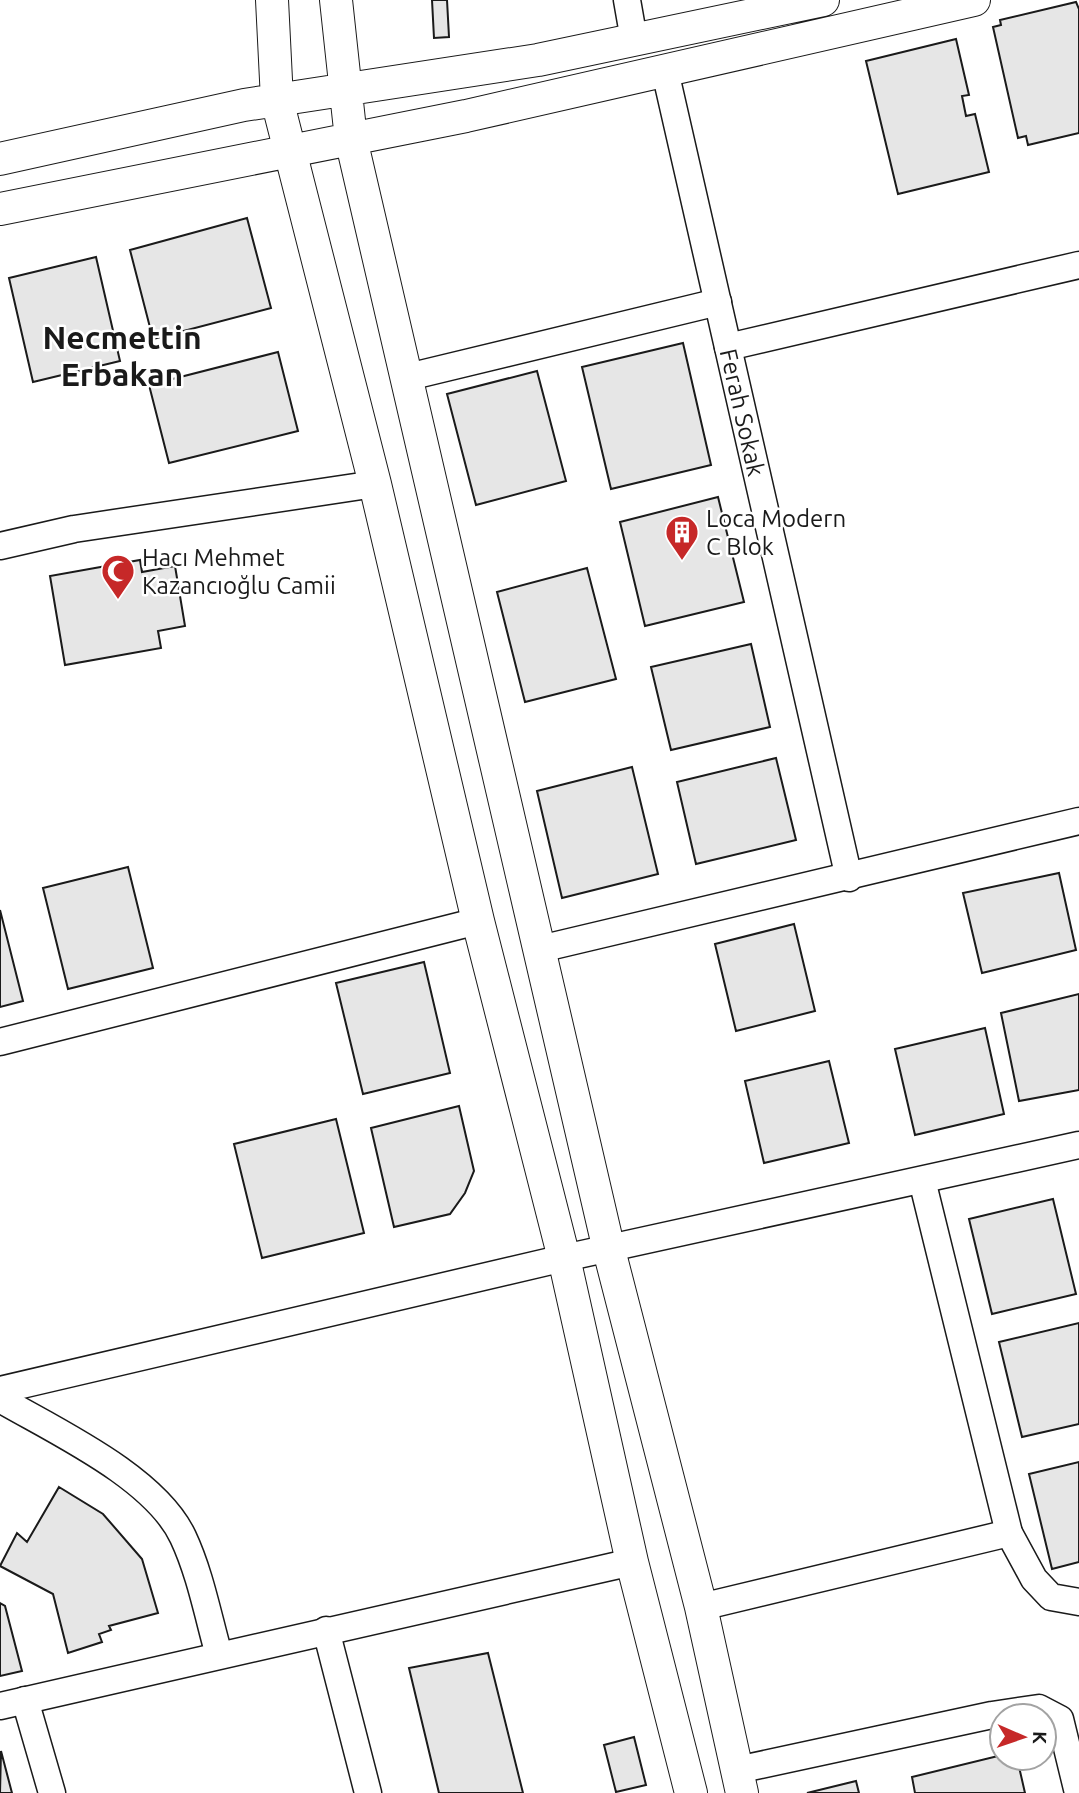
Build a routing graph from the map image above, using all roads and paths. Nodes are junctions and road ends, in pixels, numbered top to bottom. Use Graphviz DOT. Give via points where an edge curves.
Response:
graph roads {
  1 [pos="272,0"];
  2 [pos="336,0"];
  3 [pos="627,0"];
  4 [pos="824,0"];
  5 [pos="974,0"];
  6 [pos="634,40"];
  7 [pos="665,71"];
  8 [pos="345,90"];
  9 [pos="277,100"];
  10 [pos="351,139"];
  11 [pos="289,151"];
  12 [pos="0,159"];
  13 [pos="0,209"];
  14 [pos="1079,265"];
  15 [pos="718,303"];
  16 [pos="728,347"];
  17 [pos="408,377"];
  18 [pos="375,484"];
  19 [pos="0,546"];
  20 [pos="1079,821"];
  21 [pos="849,878"];
  22 [pos="478,921"];
  23 [pos="540,949"];
  24 [pos="0,1042"];
  25 [pos="1079,1145"];
  26 [pos="922,1180"];
  27 [pos="609,1250"];
  28 [pos="564,1258"];
  29 [pos="0,1390"];
  30 [pos="0,1399"];
  31 [pos="1009,1533"];
  32 [pos="632,1562"];
  33 [pos="1079,1602"];
  34 [pos="701,1607"];
  35 [pos="326,1630"];
  36 [pos="219,1655"];
  37 [pos="13,1703"];
  38 [pos="740,1782"];
  39 [pos="52,1793"];
  40 [pos="368,1793"];
  41 [pos="691,1793"];
  42 [pos="1078,1793"];
  1 -- 9 [label="street"];
  2 -- 8 [label="street"];
  3 -- 6 [label="street"];
  4 -- 6 [label="street"];
  5 -- 7 [label="street"];
  6 -- 8 [label="street"];
  7 -- 10 [label="street"];
  7 -- 15 [label="street, Ferah Sokak"];
  8 -- 9 [label="street"];
  8 -- 10 [label="street"];
  9 -- 11 [label="street"];
  9 -- 12 [label="street"];
  10 -- 11 [label="street"];
  10 -- 17 [label="street"];
  11 -- 13 [label="street"];
  11 -- 18 [label="street"];
  14 -- 16 [label="street"];
  15 -- 16 [label="street, Ferah Sokak"];
  15 -- 17 [label="street"];
  16 -- 21 [label="street, Ferah Sokak"];
  17 -- 23 [label="street"];
  18 -- 19 [label="street" via="74,529"];
  18 -- 22 [label="street"];
  20 -- 21 [label="street"];
  21 -- 23 [label="street"];
  22 -- 24 [label="street"];
  22 -- 28 [label="street"];
  23 -- 27 [label="street"];
  25 -- 26 [label="street"];
  26 -- 27 [label="street"];
  26 -- 31 [label="street"];
  27 -- 28 [label="street"];
  27 -- 34 [label="street"];
  28 -- 29 [label="street"];
  28 -- 32 [label="street"];
  30 -- 36 [label="street" via="114,1465 164,1509 182,1535"];
  31 -- 33 [label="street" via="1034,1579 1051,1597"];
  31 -- 34 [label="street"];
  32 -- 35 [label="street"];
  32 -- 41 [label="street"];
  34 -- 38 [label="street"];
  35 -- 36 [label="street"];
  35 -- 40 [label="street"];
  36 -- 37 [label="street"];
  37 -- 39 [label="street"];
  38 -- 42 [label="street" via="992,1715 1040,1708 1060,1719"];
}
